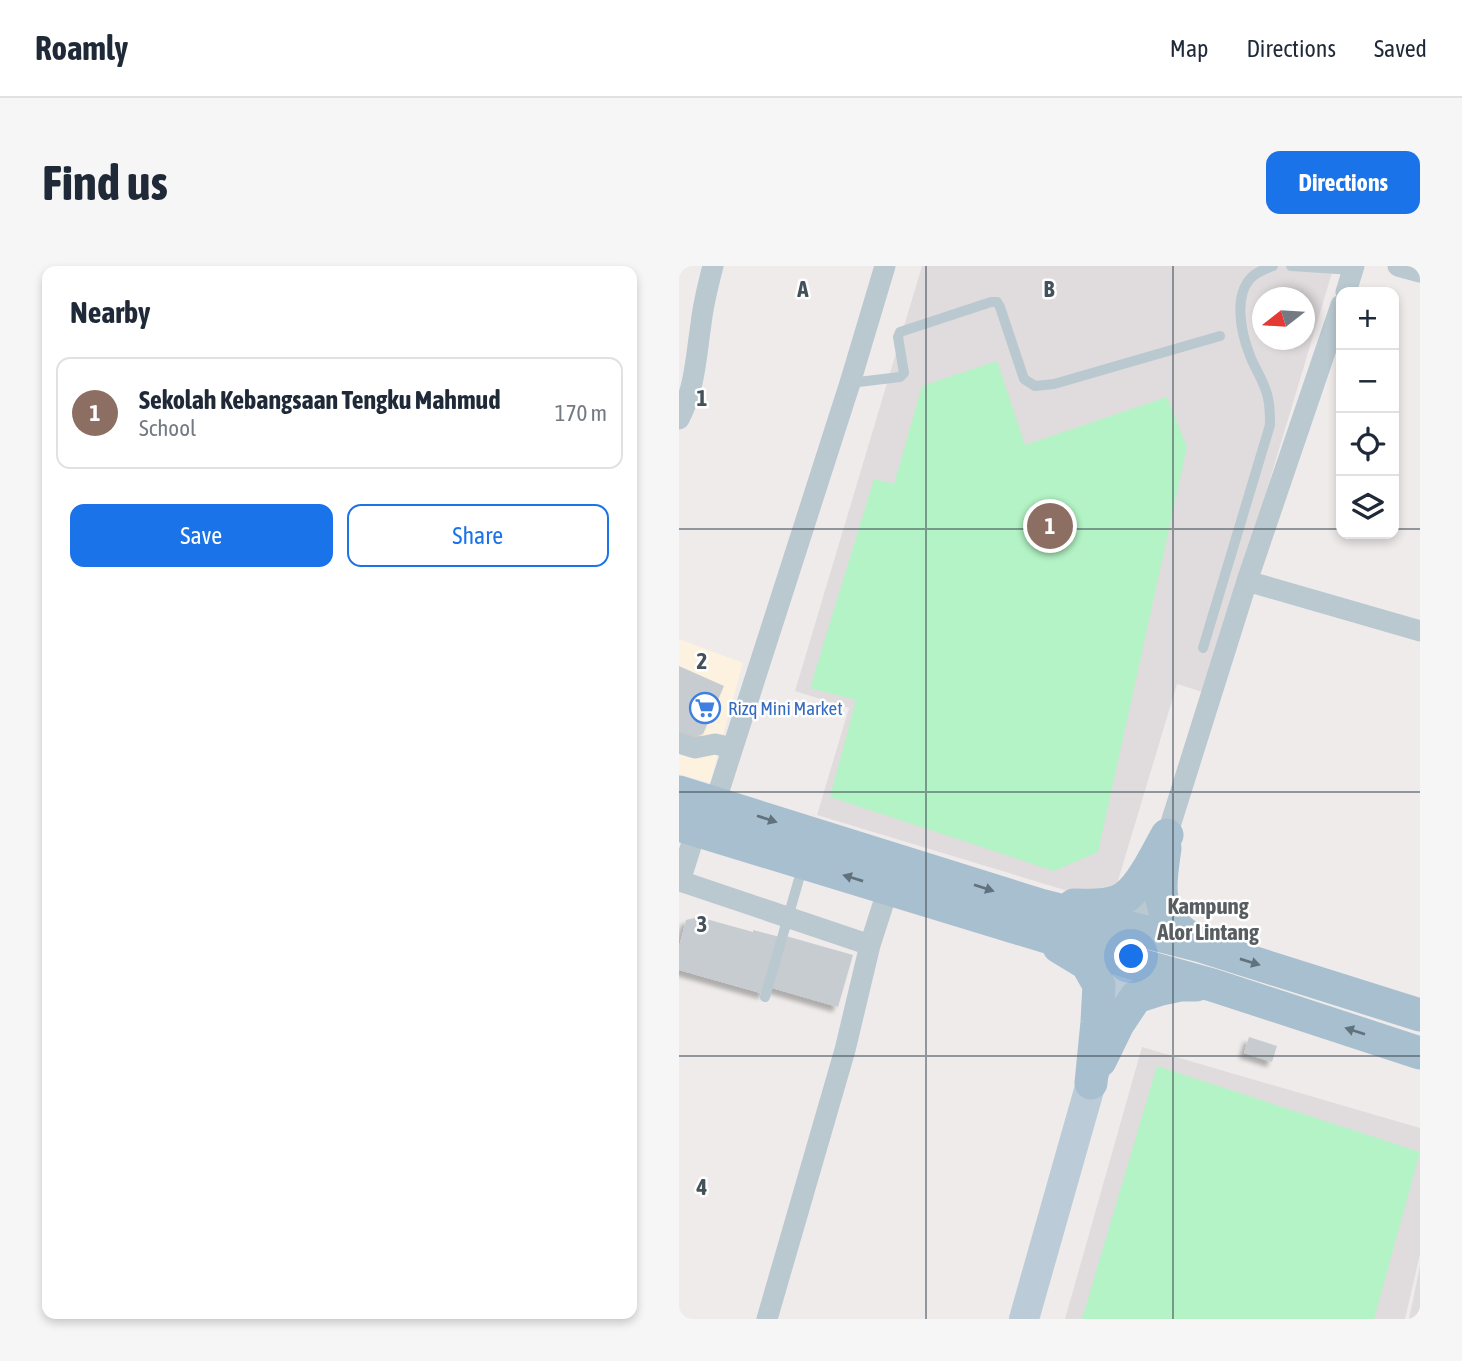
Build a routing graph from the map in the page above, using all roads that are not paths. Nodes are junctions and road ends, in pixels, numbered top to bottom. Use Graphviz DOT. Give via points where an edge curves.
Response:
graph roads {
  1 [pos="713,266"];
  2 [pos="885,266"];
  3 [pos="1273,266"];
  4 [pos="1291,266"];
  5 [pos="1398,266"];
  6 [pos="1354,268"];
  7 [pos="1420,272"];
  8 [pos="1348,287"];
  9 [pos="1336,320"];
  10 [pos="1220,336"];
  11 [pos="850,383"];
  12 [pos="679,419"];
  13 [pos="1247,581"];
  14 [pos="1420,631"];
  15 [pos="1203,648"];
  16 [pos="679,743"];
  17 [pos="732,748"];
  18 [pos="679,792"];
  19 [pos="715,803"];
  20 [pos="688,828"];
  21 [pos="1167,835"];
  22 [pos="804,863"];
  23 [pos="679,883"];
  24 [pos="888,888"];
  25 [pos="788,918"];
  26 [pos="1039,920"];
  27 [pos="1138,930"];
  28 [pos="870,945"];
  29 [pos="1201,946"];
  30 [pos="1129,962"];
  31 [pos="1212,985"];
  32 [pos="765,997"];
  33 [pos="1420,1015"];
  34 [pos="1420,1053"];
  35 [pos="1091,1083"];
  36 [pos="767,1319"];
  37 [pos="1024,1319"];
  1 -- 12 [label="street" via="693,380"];
  2 -- 11 [label="street"];
  3 -- 15 [label="lane" via="1247,283 1241,317 1249,354 1268,396 1270,425"];
  4 -- 6 [label="lane"];
  5 -- 7 [label="street"];
  6 -- 8 [label="street"];
  9 -- 13 [label="street"];
  10 -- 11 [label="lane" via="1035,386 1024,379 1000,307 991,302 900,332 904,373 900,377"];
  11 -- 17 [label="street"];
  13 -- 14 [label="street"];
  13 -- 21 [label="street"];
  16 -- 17 [label="street"];
  17 -- 19 [label="street"];
  18 -- 19 [label="main road"];
  19 -- 26 [label="main road, one-way"];
  20 -- 22 [label="main road"];
  20 -- 23 [label="street"];
  21 -- 26 [label="main road" via="1137,885 1121,901"];
  21 -- 27 [label="street"];
  21 -- 29 [label="main road" via="1162,901 1173,924"];
  24 -- 22 [label="main road, one-way"];
  22 -- 25 [label="lane"];
  23 -- 25 [label="street"];
  24 -- 26 [label="main road"];
  24 -- 28 [label="street"];
  25 -- 28 [label="street"];
  25 -- 32 [label="lane"];
  26 -- 27 [label="main road"];
  26 -- 30 [label="main road"];
  26 -- 35 [label="main road" via="1087,964 1099,985"];
  27 -- 29 [label="main road"];
  27 -- 30 [label="street"];
  28 -- 36 [label="street" via="845,1049"];
  29 -- 33 [label="main road, one-way"];
  30 -- 31 [label="main road"];
  30 -- 35 [label="street"];
  34 -- 31 [label="main road, one-way"];
  31 -- 35 [label="main road" via="1180,985 1136,998 1118,1024"];
  35 -- 37 [label="street"];
}
